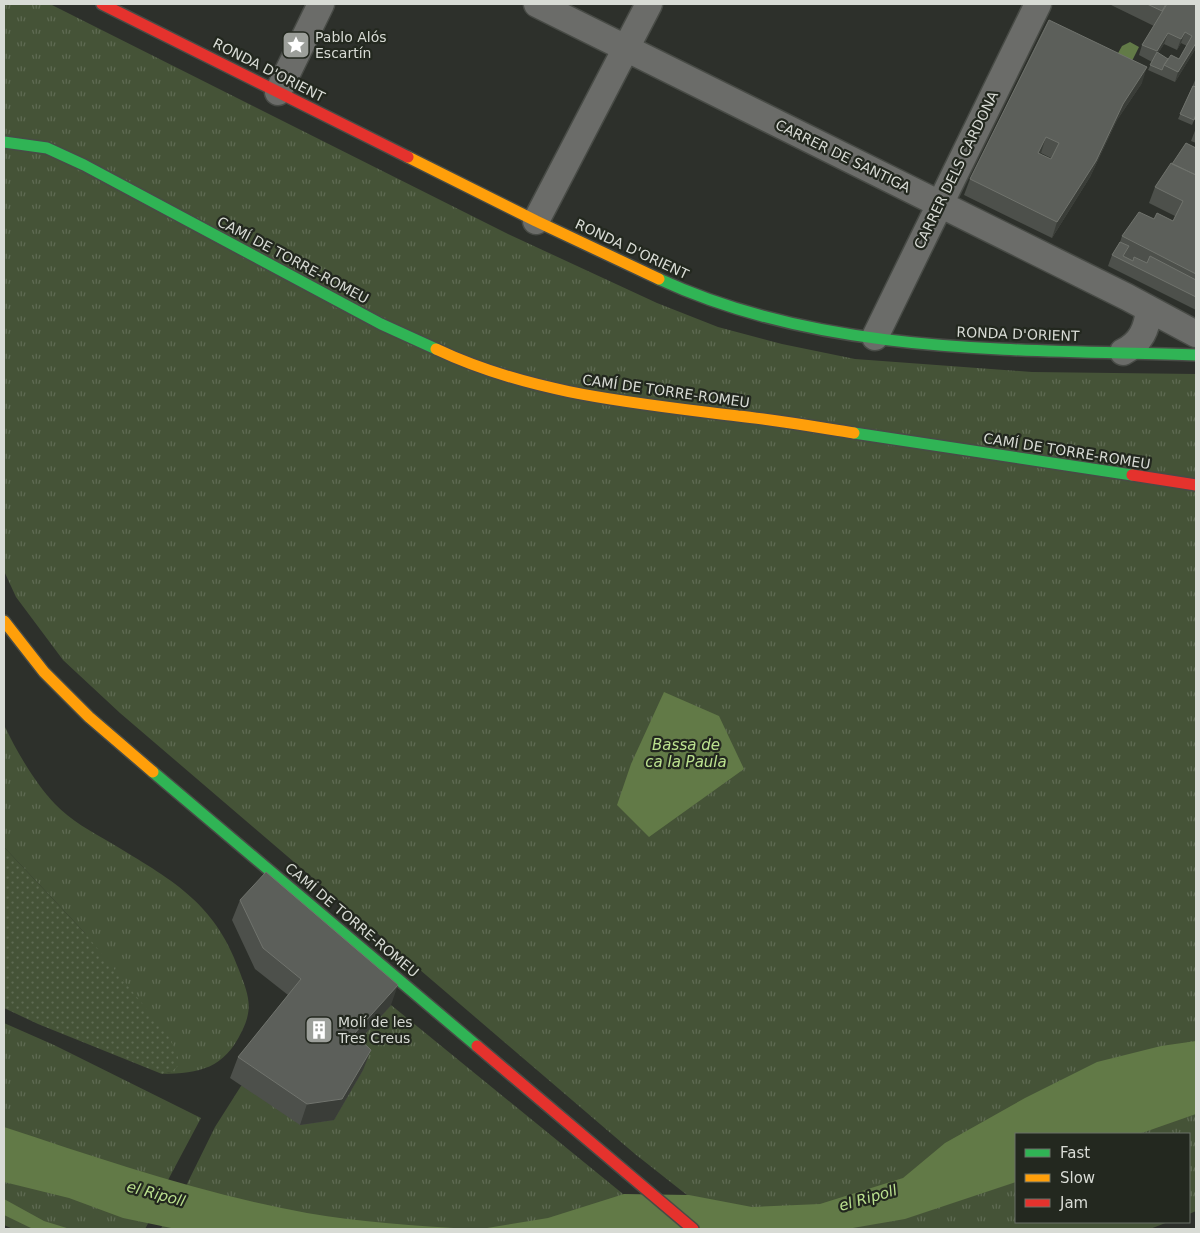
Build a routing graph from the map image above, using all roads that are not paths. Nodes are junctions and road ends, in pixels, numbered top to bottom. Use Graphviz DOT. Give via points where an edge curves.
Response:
graph roads {
  1 [pos="102,4"];
  2 [pos="321,4"];
  3 [pos="537,4"];
  4 [pos="648,4"];
  5 [pos="1038,4"];
  6 [pos="143,12"];
  7 [pos="626,48"];
  8 [pos="278,92"];
  9 [pos="4,142"];
  10 [pos="940,204"];
  11 [pos="536,221"];
  12 [pos="1149,309"];
  13 [pos="1196,334"];
  14 [pos="876,337"];
  15 [pos="1123,352"];
  16 [pos="1196,355"];
  17 [pos="1196,485"];
  18 [pos="4,621"];
  19 [pos="693,1229"];
  1 -- 6 [label="street, RONDA D'ORIENT"];
  2 -- 8 [label="street"];
  3 -- 7 [label="street, CARRER DE SANTIGA"];
  4 -- 7 [label="street"];
  5 -- 10 [label="street, CARRER DELS CARDONA"];
  6 -- 8 [label="street, RONDA D'ORIENT"];
  7 -- 10 [label="street, CARRER DE SANTIGA"];
  7 -- 11 [label="street"];
  8 -- 11 [label="street, RONDA D'ORIENT"];
  9 -- 17 [label="street, CAMÍ DE TORRE-ROMEU" via="47,148 381,324 463,362 529,382 599,398 748,417"];
  10 -- 12 [label="street, CARRER DE SANTIGA"];
  10 -- 14 [label="street, CARRER DELS CARDONA"];
  11 -- 14 [label="street, RONDA D'ORIENT" via="671,284 751,314"];
  12 -- 13 [label="street, CARRER DE SANTIGA"];
  12 -- 15 [label="street" via="1147,326 1141,336 1134,346"];
  14 -- 15 [label="street, RONDA D'ORIENT" via="976,348"];
  15 -- 16 [label="street, RONDA D'ORIENT"];
  18 -- 19 [label="street, CAMÍ DE TORRE-ROMEU" via="39,666 89,717"];
}
